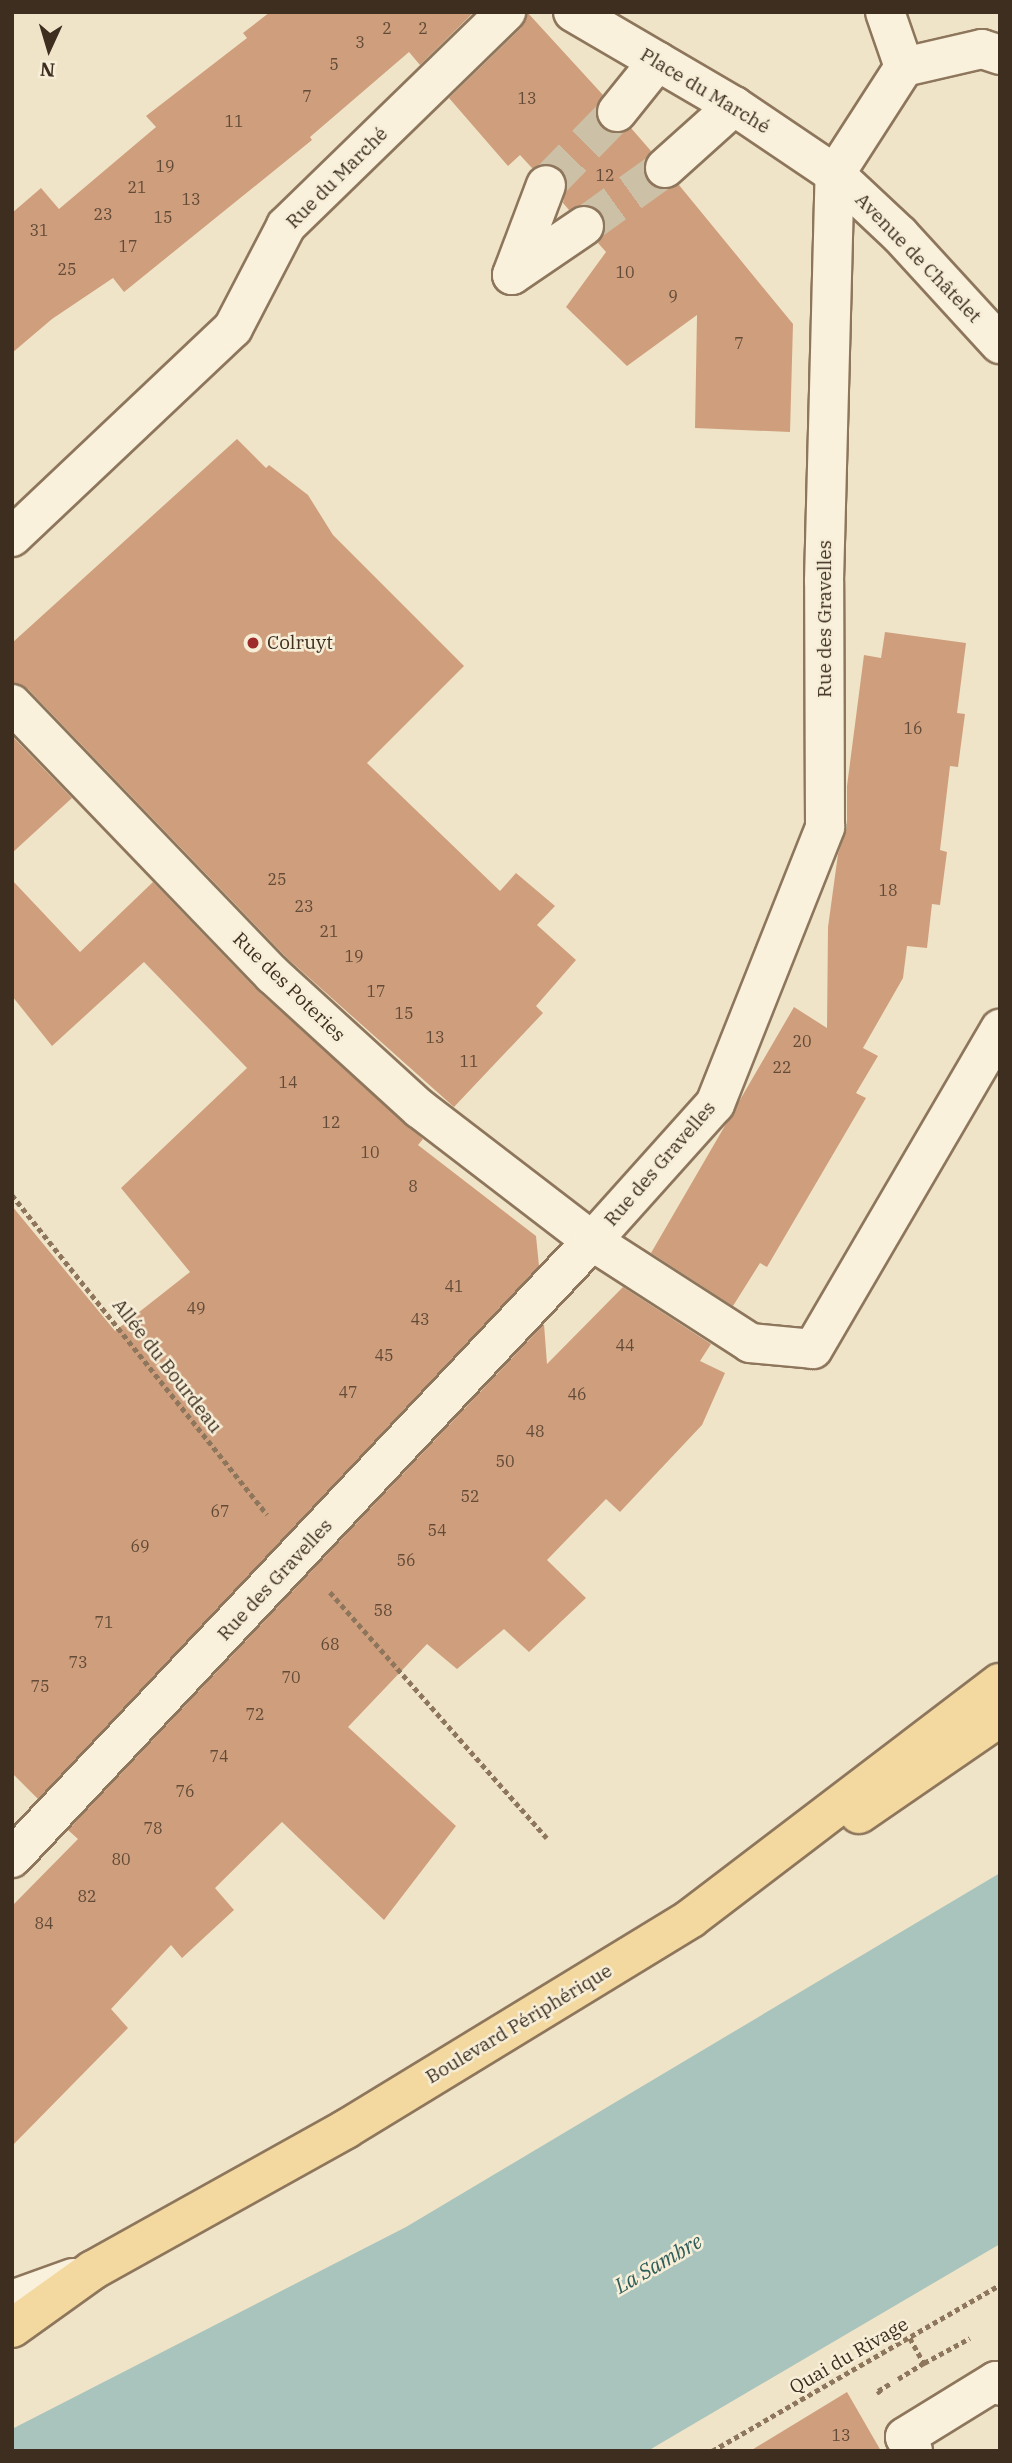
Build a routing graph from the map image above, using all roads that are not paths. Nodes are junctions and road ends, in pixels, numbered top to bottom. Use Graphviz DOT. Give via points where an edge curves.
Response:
graph roads {
  1 [pos="506,12"];
  2 [pos="573,12"];
  3 [pos="885,12"];
  4 [pos="1000,55"];
  5 [pos="657,61"];
  6 [pos="904,66"];
  7 [pos="734,106"];
  8 [pos="617,112"];
  9 [pos="665,168"];
  10 [pos="835,174"];
  11 [pos="546,185"];
  12 [pos="584,226"];
  13 [pos="1000,344"];
  14 [pos="12,537"];
  15 [pos="12,704"];
  16 [pos="1000,1029"];
  17 [pos="592,1241"];
  18 [pos="1000,1683"];
  19 [pos="1000,1717"];
  20 [pos="12,1858"];
  21 [pos="691,1918"];
  22 [pos="93,2270"];
  23 [pos="12,2300"];
  24 [pos="12,2328"];
  25 [pos="1000,2386"];
  26 [pos="913,2451"];
  1 -- 14 [label="street, Rue du Marché" via="286,226 233,328"];
  2 -- 5 [label="street, Place du Marché"];
  3 -- 6 [label="street"];
  4 -- 6 [label="street" via="982,49"];
  5 -- 7 [label="street, Place du Marché"];
  5 -- 8 [label="street"];
  6 -- 10 [label="street"];
  7 -- 9 [label="street"];
  7 -- 10 [label="street, Place du Marché"];
  10 -- 13 [label="street, Avenue de Châtelet" via="900,235"];
  10 -- 17 [label="street, Rue des Gravelles" via="824,581 825,827 715,1104"];
  11 -- 12 [label="street" via="512,275"];
  15 -- 17 [label="street, Rue des Poteries" via="273,975 420,1109"];
  16 -- 17 [label="street, Rue des Poteries" via="813,1349 750,1343"];
  17 -- 20 [label="street, Rue des Gravelles"];
  18 -- 21 [label="main road, Boulevard Périphérique"];
  19 -- 21 [label="main road" via="917,1778"];
  21 -- 22 [label="main road, Boulevard Périphérique" via="459,2062"];
  22 -- 23 [label="street"];
  22 -- 24 [label="main road, Boulevard Périphérique"];
  25 -- 26 [label="street" via="996,2381 905,2437"];
}
